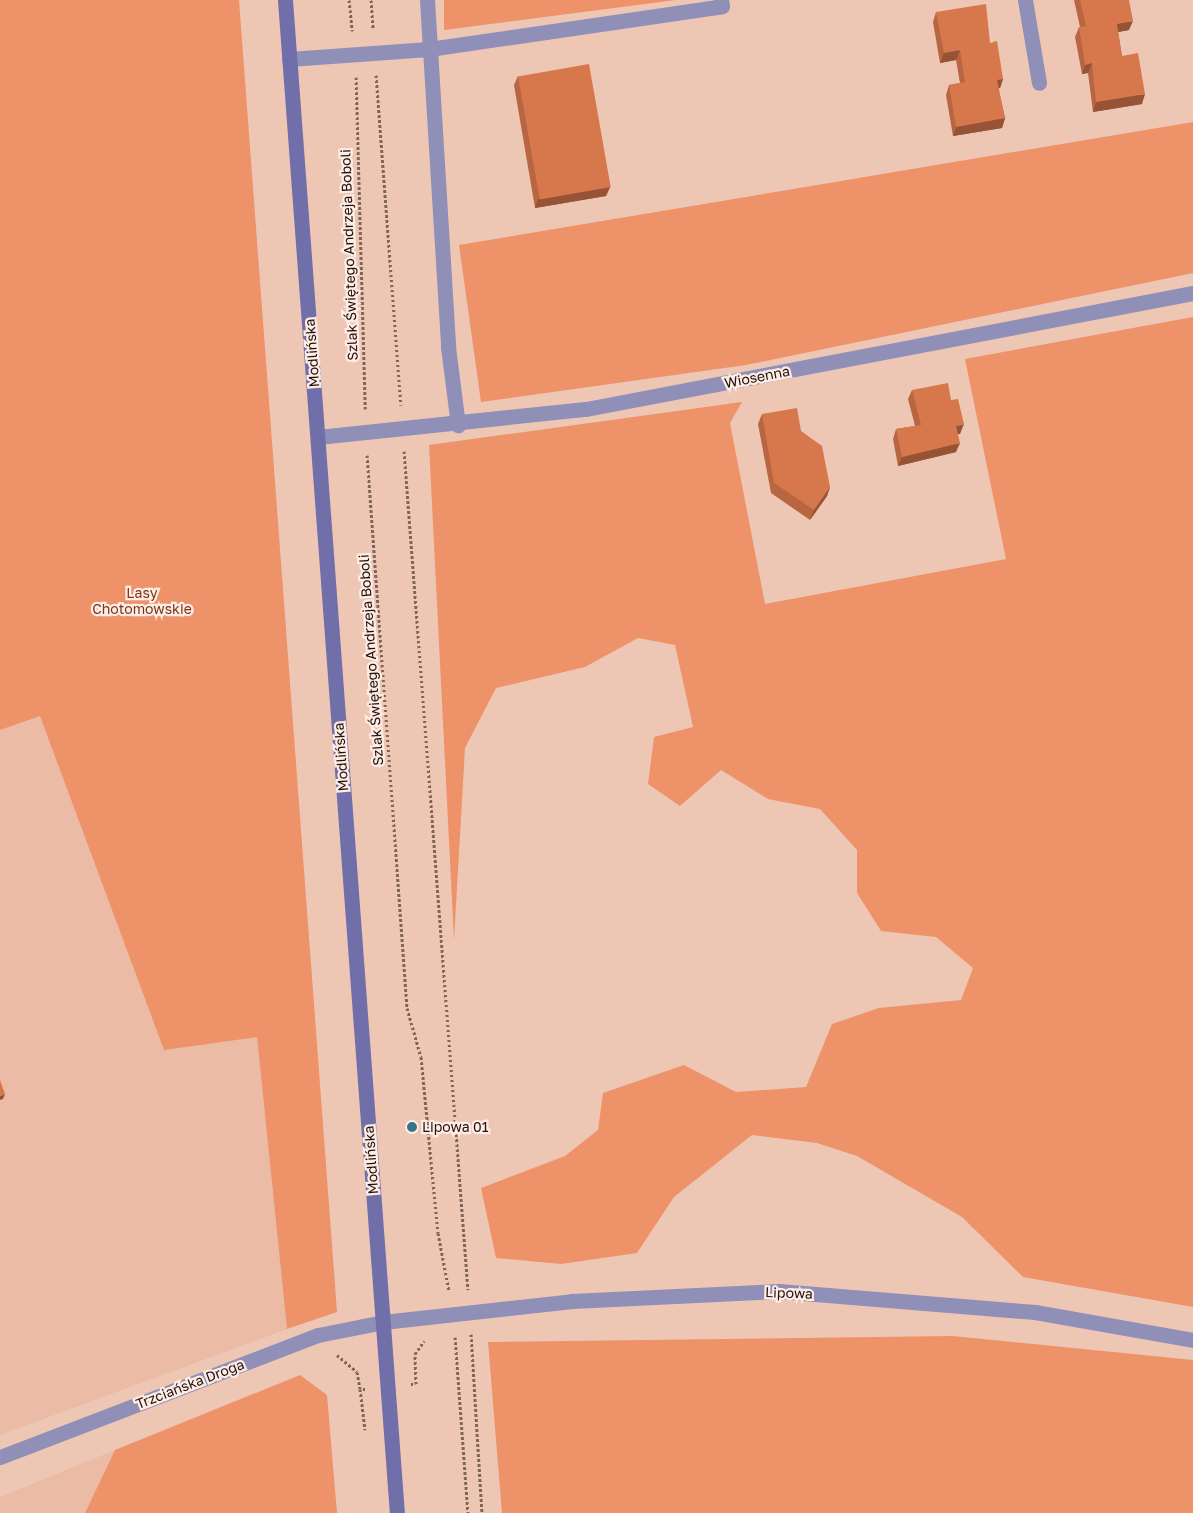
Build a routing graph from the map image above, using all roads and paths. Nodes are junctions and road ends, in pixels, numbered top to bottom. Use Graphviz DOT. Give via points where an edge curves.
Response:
graph roads {
  1 [pos="285,0"];
  2 [pos="349,0"];
  3 [pos="371,0"];
  4 [pos="427,0"];
  5 [pos="721,0"];
  6 [pos="1025,0"];
  7 [pos="429,49"];
  8 [pos="374,53"];
  9 [pos="355,54"];
  10 [pos="289,58"];
  11 [pos="1039,83"];
  12 [pos="1193,293"];
  13 [pos="458,425"];
  14 [pos="403,432"];
  15 [pos="366,434"];
  16 [pos="318,438"];
  17 [pos="470,1312"];
  18 [pos="454,1314"];
  19 [pos="383,1322"];
  20 [pos="322,1334"];
  21 [pos="1189,1337"];
  22 [pos="360,1389"];
  23 [pos="0,1458"];
  24 [pos="397,1513"];
  25 [pos="468,1513"];
  26 [pos="482,1513"];
  1 -- 10 [label="main road, Modlińska"];
  2 -- 9 [label="path, Szlak Świętego Andrzeja Boboli"];
  3 -- 8 [label="path"];
  4 -- 7 [label="street"];
  5 -- 7 [label="street" via="722,6"];
  6 -- 11 [label="street"];
  7 -- 8 [label="street"];
  7 -- 13 [label="street" via="448,347"];
  8 -- 9 [label="street"];
  8 -- 14 [label="path"];
  9 -- 10 [label="street"];
  9 -- 15 [label="path, Szlak Świętego Andrzeja Boboli"];
  10 -- 16 [label="main road, Modlińska"];
  12 -- 13 [label="street, Wiosenna" via="586,409"];
  13 -- 14 [label="street, Wiosenna"];
  14 -- 15 [label="street, Wiosenna"];
  14 -- 17 [label="path"];
  15 -- 16 [label="street, Wiosenna"];
  15 -- 18 [label="path, Szlak Świętego Andrzeja Boboli" via="408,1008 421,1057 438,1233"];
  16 -- 19 [label="main road, Modlińska"];
  17 -- 18 [label="street, Lipowa"];
  17 -- 21 [label="street, Lipowa" via="572,1301 779,1291 1035,1312"];
  17 -- 26 [label="path"];
  18 -- 19 [label="street, Lipowa"];
  18 -- 25 [label="path, Szlak Świętego Andrzeja Boboli"];
  19 -- 20 [label="street, Trzciańska Droga"];
  19 -- 24 [label="main road, Modlińska"];
  20 -- 22 [label="path" via="324,1349 357,1372"];
  20 -- 23 [label="street, Trzciańska Droga"];
}
